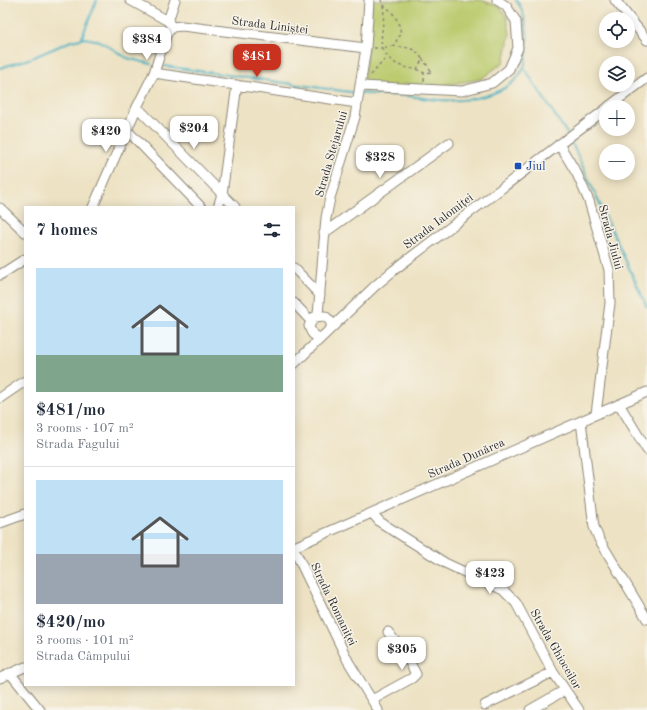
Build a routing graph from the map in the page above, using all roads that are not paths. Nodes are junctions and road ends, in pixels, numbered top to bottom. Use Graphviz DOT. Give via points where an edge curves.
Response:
graph roads {
  1 [pos="130,0"];
  2 [pos="175,0"];
  3 [pos="369,0"];
  4 [pos="497,0"];
  5 [pos="615,0"];
  6 [pos="170,24"];
  7 [pos="647,40"];
  8 [pos="366,48"];
  9 [pos="154,73"];
  10 [pos="647,78"];
  11 [pos="237,85"];
  12 [pos="360,87"];
  13 [pos="618,100"];
  14 [pos="358,101"];
  15 [pos="137,107"];
  16 [pos="599,114"];
  17 [pos="127,130"];
  18 [pos="566,139"];
  19 [pos="449,143"];
  20 [pos="222,194"];
  21 [pos="93,206"];
  22 [pos="200,206"];
  23 [pos="218,206"];
  24 [pos="234,206"];
  25 [pos="0,208"];
  26 [pos="24,231"];
  27 [pos="324,233"];
  28 [pos="24,260"];
  29 [pos="295,269"];
  30 [pos="0,275"];
  31 [pos="320,295"];
  32 [pos="295,304"];
  33 [pos="314,318"];
  34 [pos="332,327"];
  35 [pos="321,338"];
  36 [pos="295,363"];
  37 [pos="24,383"];
  38 [pos="647,392"];
  39 [pos="0,398"];
  40 [pos="619,404"];
  41 [pos="596,414"];
  42 [pos="581,421"];
  43 [pos="647,450"];
  44 [pos="372,513"];
  45 [pos="24,514"];
  46 [pos="0,522"];
  47 [pos="295,548"];
  48 [pos="295,550"];
  49 [pos="647,619"];
  50 [pos="388,632"];
  51 [pos="24,667"];
  52 [pos="553,672"];
  53 [pos="10,673"];
  54 [pos="0,678"];
  55 [pos="565,690"];
  56 [pos="485,705"];
  57 [pos="375,706"];
  58 [pos="40,710"];
  59 [pos="530,710"];
  60 [pos="579,710"];
  1 -- 6 [label="street"];
  2 -- 6 [label="street"];
  3 -- 8 [label="street, Strada Stejarului"];
  4 -- 12 [label="street" via="506,6 516,21 518,48 509,69 492,83 462,91"];
  5 -- 7 [label="street"];
  6 -- 8 [label="street, Strada Liniștei"];
  6 -- 9 [label="street"];
  8 -- 12 [label="street, Strada Stejarului"];
  9 -- 11 [label="street"];
  9 -- 15 [label="street"];
  10 -- 13 [label="street, Strada Ialomiței"];
  11 -- 14 [label="street"];
  11 -- 20 [label="street"];
  12 -- 14 [label="street, Strada Stejarului"];
  14 -- 27 [label="street, Strada Stejarului" via="352,130 330,198"];
  15 -- 17 [label="street"];
  15 -- 20 [label="street"];
  16 -- 18 [label="street, Strada Ialomiței"];
  17 -- 21 [label="street"];
  17 -- 22 [label="street"];
  18 -- 34 [label="street, Strada Ialomiței" via="394,270"];
  18 -- 41 [label="street, Strada Jiului" via="589,201 609,270 610,299"];
  19 -- 27 [label="street"];
  20 -- 23 [label="street"];
  20 -- 24 [label="street"];
  25 -- 26 [label="street"];
  27 -- 31 [label="street, Strada Stejarului"];
  28 -- 30 [label="street"];
  29 -- 31 [label="street"];
  31 -- 33 [label="street, Strada Stejarului"];
  32 -- 33 [label="street"];
  33 -- 34 [label="street" via="325,316 330,320"];
  33 -- 35 [label="street, Strada Stejarului" via="309,326 310,332"];
  34 -- 35 [label="street, Strada Ialomiței"];
  35 -- 36 [label="street, Strada Ialomiței"];
  37 -- 39 [label="street"];
  38 -- 40 [label="street, Strada Dunărea"];
  40 -- 41 [label="street, Strada Dunărea"];
  40 -- 43 [label="street"];
  41 -- 42 [label="street, Strada Dunărea"];
  42 -- 44 [label="street, Strada Dunărea"];
  42 -- 49 [label="street" via="594,527"];
  44 -- 47 [label="street, Strada Dunărea"];
  44 -- 52 [label="street, Strada Ghioceilor" via="380,522 445,564 508,593 516,603"];
  45 -- 46 [label="street"];
  48 -- 57 [label="street, Strada Romaniței" via="348,661"];
  50 -- 57 [label="street" via="407,656 416,674"];
  51 -- 53 [label="street"];
  52 -- 55 [label="street, Strada Ghioceilor"];
  52 -- 56 [label="street"];
  53 -- 54 [label="street"];
  53 -- 58 [label="street"];
  55 -- 59 [label="street"];
  55 -- 60 [label="street, Strada Ghioceilor"];
}
